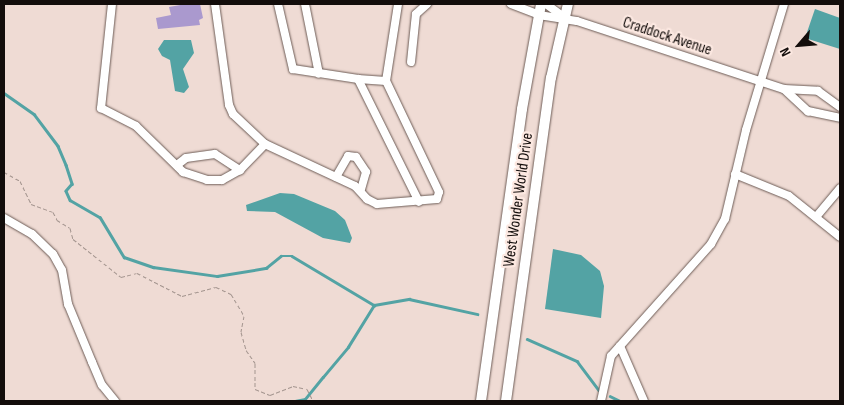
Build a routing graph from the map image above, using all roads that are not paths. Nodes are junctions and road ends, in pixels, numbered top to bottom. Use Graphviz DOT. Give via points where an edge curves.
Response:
graph roads {
  1 [pos="112,4"];
  2 [pos="215,4"];
  3 [pos="278,4"];
  4 [pos="305,4"];
  5 [pos="398,4"];
  6 [pos="427,4"];
  7 [pos="511,4"];
  8 [pos="541,4"];
  9 [pos="546,4"];
  10 [pos="568,4"];
  11 [pos="784,4"];
  12 [pos="539,15"];
  13 [pos="564,17"];
  14 [pos="410,62"];
  15 [pos="319,74"];
  16 [pos="358,80"];
  17 [pos="386,82"];
  18 [pos="762,82"];
  19 [pos="784,89"];
  20 [pos="840,107"];
  21 [pos="840,118"];
  22 [pos="265,144"];
  23 [pos="177,165"];
  24 [pos="240,170"];
  25 [pos="735,174"];
  26 [pos="336,177"];
  27 [pos="840,188"];
  28 [pos="361,190"];
  29 [pos="419,202"];
  30 [pos="816,217"];
  31 [pos="4,218"];
  32 [pos="840,238"];
  33 [pos="620,346"];
  34 [pos="115,401"];
  35 [pos="481,401"];
  36 [pos="506,401"];
  37 [pos="601,401"];
  38 [pos="644,401"];
  1 -- 23 [label="street" via="101,108 136,126"];
  2 -- 22 [label="street" via="229,105 245,127"];
  3 -- 15 [label="street" via="293,69"];
  4 -- 15 [label="street"];
  5 -- 17 [label="street"];
  6 -- 14 [label="street" via="416,14"];
  7 -- 12 [label="street, Craddock Avenue"];
  8 -- 12 [label="main road, West Wonder World Drive"];
  9 -- 13 [label="street, Craddock Avenue"];
  10 -- 13 [label="main road, West Wonder World Drive"];
  11 -- 18 [label="street"];
  12 -- 13 [label="street, Craddock Avenue"];
  12 -- 35 [label="main road, West Wonder World Drive" via="522,109"];
  13 -- 18 [label="street, Craddock Avenue"];
  13 -- 36 [label="main road, West Wonder World Drive" via="551,78"];
  15 -- 16 [label="street"];
  16 -- 17 [label="street"];
  16 -- 29 [label="street"];
  17 -- 29 [label="street" via="439,192 437,199"];
  18 -- 19 [label="street, Craddock Avenue"];
  18 -- 25 [label="street"];
  19 -- 20 [label="street" via="818,91"];
  19 -- 21 [label="street" via="808,111"];
  22 -- 24 [label="street"];
  22 -- 26 [label="street"];
  23 -- 24 [label="street" via="183,172 207,180 222,180"];
  23 -- 24 [label="street" via="186,158 215,154"];
  25 -- 30 [label="street" via="776,189"];
  25 -- 33 [label="street" via="725,219 711,244"];
  26 -- 28 [label="street"];
  26 -- 28 [label="street" via="348,156 356,157 366,172"];
  27 -- 30 [label="street"];
  28 -- 29 [label="street" via="367,199 377,204"];
  30 -- 32 [label="street"];
  31 -- 34 [label="street" via="32,234 53,254 62,270 68,304 92,362 102,385"];
  33 -- 37 [label="street" via="611,356"];
  33 -- 38 [label="street"];
}
